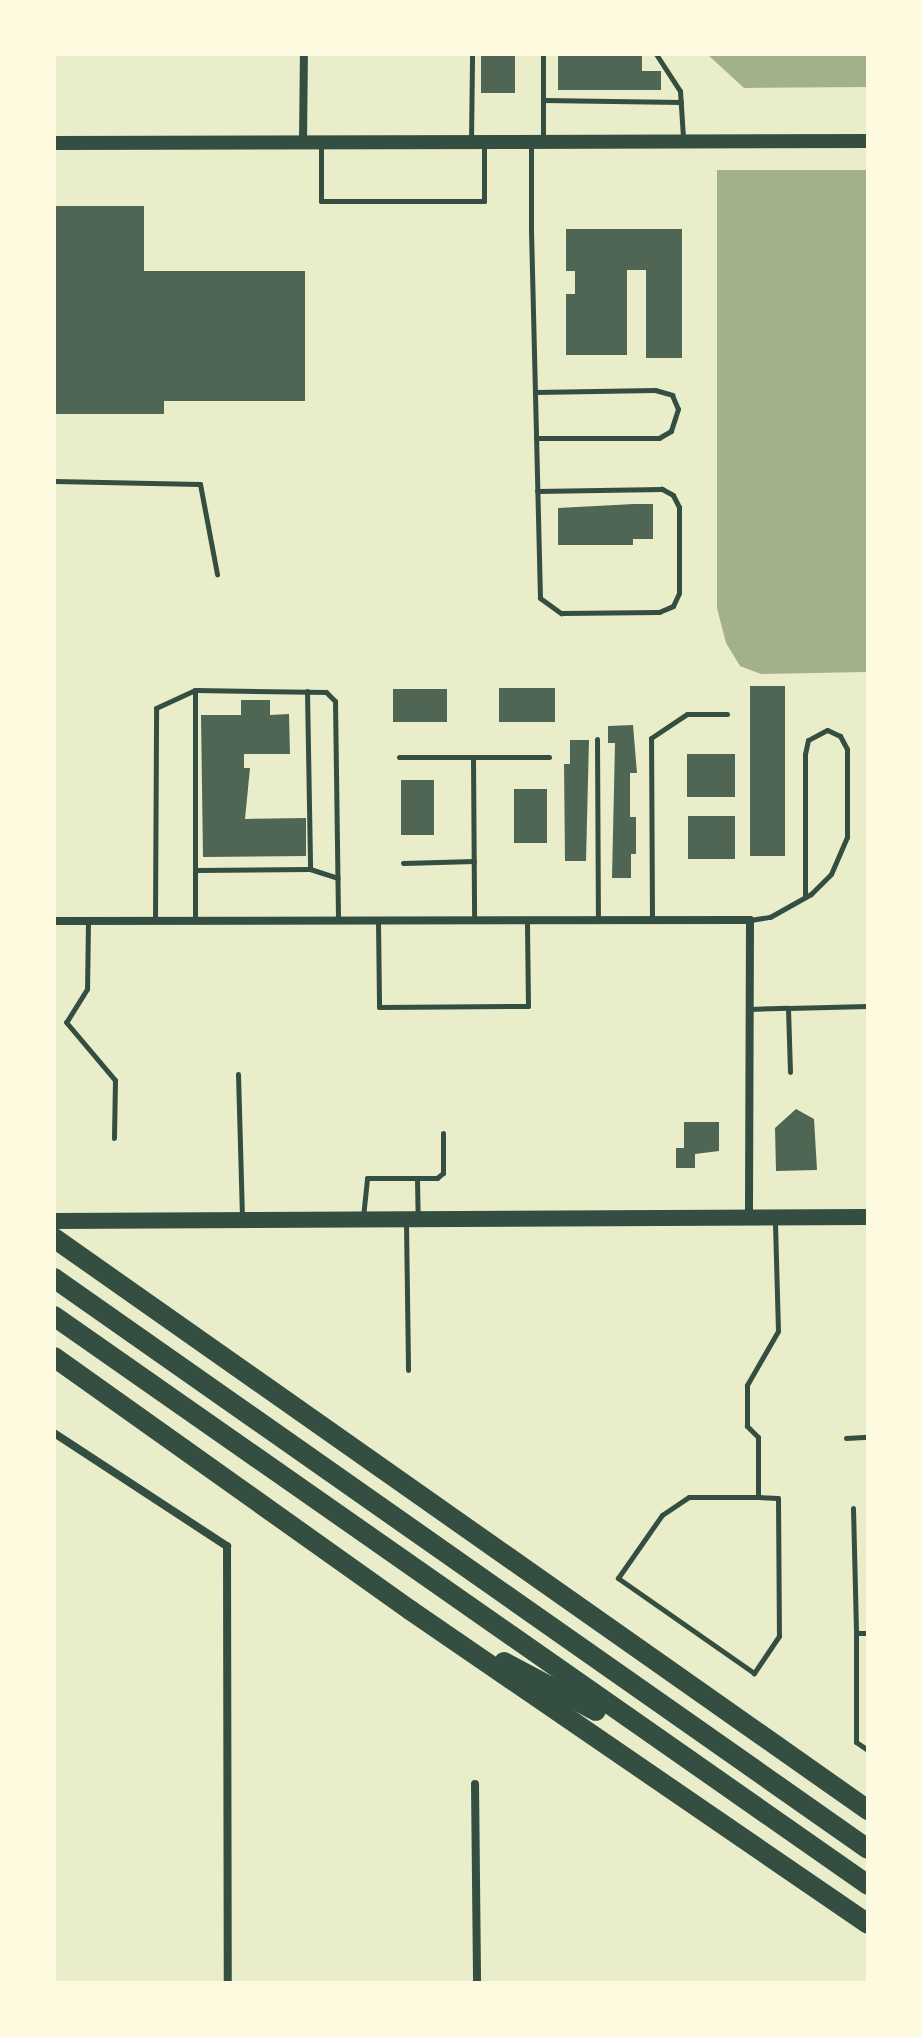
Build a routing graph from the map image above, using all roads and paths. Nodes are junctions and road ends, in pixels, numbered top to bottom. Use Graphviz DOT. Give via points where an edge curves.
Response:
graph roads {
  1 [pos="304,54"];
  2 [pos="472,54"];
  3 [pos="543,54"];
  4 [pos="656,54"];
  5 [pos="543,100"];
  6 [pos="681,102"];
  7 [pos="868,141"];
  8 [pos="478,142"];
  9 [pos="537,142"];
  10 [pos="683,142"];
  11 [pos="54,143"];
  12 [pos="303,143"];
  13 [pos="321,143"];
  14 [pos="535,392"];
  15 [pos="536,438"];
  16 [pos="54,481"];
  17 [pos="537,491"];
  18 [pos="217,574"];
  19 [pos="195,690"];
  20 [pos="307,691"];
  21 [pos="727,714"];
  22 [pos="597,739"];
  23 [pos="399,757"];
  24 [pos="473,757"];
  25 [pos="549,757"];
  26 [pos="474,861"];
  27 [pos="403,863"];
  28 [pos="310,869"];
  29 [pos="196,870"];
  30 [pos="338,878"];
  31 [pos="805,897"];
  32 [pos="378,920"];
  33 [pos="474,920"];
  34 [pos="527,920"];
  35 [pos="598,920"];
  36 [pos="652,920"];
  37 [pos="750,920"];
  38 [pos="54,921"];
  39 [pos="88,921"];
  40 [pos="155,921"];
  41 [pos="195,921"];
  42 [pos="338,921"];
  43 [pos="868,1006"];
  44 [pos="788,1008"];
  45 [pos="750,1009"];
  46 [pos="790,1072"];
  47 [pos="238,1074"];
  48 [pos="443,1133"];
  49 [pos="114,1138"];
  50 [pos="417,1178"];
  51 [pos="749,1217"];
  52 [pos="775,1217"];
  53 [pos="868,1217"];
  54 [pos="363,1218"];
  55 [pos="412,1218"];
  56 [pos="243,1220"];
  57 [pos="54,1221"];
  58 [pos="54,1238"];
  59 [pos="54,1278"];
  60 [pos="54,1316"];
  61 [pos="54,1357"];
  62 [pos="408,1370"];
  63 [pos="54,1433"];
  64 [pos="868,1437"];
  65 [pos="846,1438"];
  66 [pos="758,1497"];
  67 [pos="853,1508"];
  68 [pos="410,1610"];
  69 [pos="856,1633"];
  70 [pos="868,1633"];
  71 [pos="868,1750"];
  72 [pos="687,1760"];
  73 [pos="475,1784"];
  74 [pos="868,1810"];
  75 [pos="868,1849"];
  76 [pos="868,1885"];
  77 [pos="868,1924"];
  78 [pos="228,1983"];
  79 [pos="477,1983"];
  1 -- 12 [label="street"];
  2 -- 8 [label="lane"];
  3 -- 5 [label="lane"];
  4 -- 6 [label="lane" via="680,91"];
  5 -- 6 [label="lane"];
  5 -- 9 [label="lane"];
  6 -- 10 [label="lane"];
  7 -- 10 [label="street"];
  8 -- 9 [label="street"];
  8 -- 13 [label="street"];
  8 -- 13 [label="lane" via="484,201 321,201"];
  9 -- 10 [label="street"];
  9 -- 14 [label="lane"];
  11 -- 12 [label="street"];
  12 -- 13 [label="street"];
  14 -- 15 [label="lane"];
  14 -- 15 [label="lane" via="655,390 672,395 678,409 671,431 659,438"];
  15 -- 17 [label="lane"];
  16 -- 18 [label="lane" via="200,484"];
  17 -- 17 [label="lane" via="540,598 546,607 561,613 659,612 673,606 679,593 679,507 673,495 662,489"];
  19 -- 20 [label="lane"];
  19 -- 29 [label="lane"];
  19 -- 40 [label="lane" via="156,708"];
  20 -- 28 [label="lane"];
  20 -- 30 [label="lane" via="326,692 335,701"];
  21 -- 36 [label="lane" via="687,714 651,738"];
  22 -- 35 [label="lane"];
  23 -- 24 [label="lane"];
  24 -- 25 [label="lane"];
  24 -- 26 [label="lane"];
  26 -- 27 [label="lane"];
  26 -- 33 [label="lane"];
  28 -- 29 [label="lane"];
  28 -- 30 [label="lane"];
  29 -- 41 [label="lane"];
  30 -- 42 [label="lane"];
  31 -- 31 [label="lane" via="831,874 849,823 847,749 840,736 827,730 808,740 805,754"];
  31 -- 37 [label="lane" via="770,917"];
  32 -- 33 [label="street"];
  32 -- 34 [label="lane" via="379,1007 528,1006"];
  32 -- 42 [label="street"];
  33 -- 34 [label="street"];
  34 -- 35 [label="street"];
  35 -- 36 [label="street"];
  36 -- 37 [label="street"];
  37 -- 45 [label="street"];
  38 -- 39 [label="street"];
  39 -- 40 [label="street"];
  39 -- 49 [label="lane" via="87,989 66,1022 115,1080"];
  40 -- 41 [label="street"];
  41 -- 42 [label="street"];
  43 -- 44 [label="lane"];
  44 -- 45 [label="lane"];
  44 -- 46 [label="lane"];
  45 -- 51 [label="street"];
  47 -- 56 [label="lane"];
  48 -- 50 [label="lane" via="443,1173"];
  50 -- 54 [label="lane" via="367,1178"];
  50 -- 55 [label="lane"];
  51 -- 52 [label="main road"];
  51 -- 55 [label="main road"];
  52 -- 53 [label="main road"];
  52 -- 66 [label="lane" via="778,1331 747,1385 747,1426 758,1437"];
  54 -- 55 [label="main road"];
  54 -- 56 [label="main road"];
  55 -- 62 [label="lane"];
  56 -- 57 [label="main road"];
  58 -- 74 [label="highway"];
  59 -- 75 [label="highway"];
  60 -- 72 [label="highway"];
  61 -- 68 [label="highway"];
  63 -- 78 [label="street" via="227,1546"];
  64 -- 65 [label="lane"];
  66 -- 66 [label="lane" via="689,1497 662,1515 618,1578 754,1673 779,1636 778,1498"];
  67 -- 69 [label="lane"];
  68 -- 72 [label="highway"];
  68 -- 77 [label="highway"];
  69 -- 70 [label="lane"];
  69 -- 71 [label="lane" via="856,1742"];
  72 -- 76 [label="highway"];
  73 -- 79 [label="street"];
}
